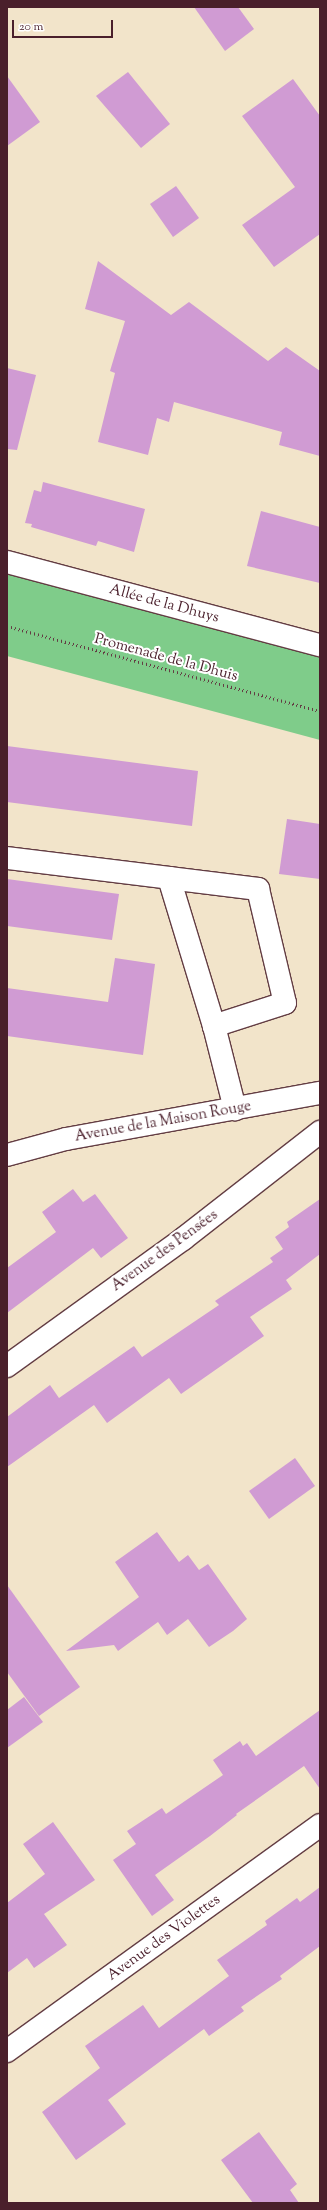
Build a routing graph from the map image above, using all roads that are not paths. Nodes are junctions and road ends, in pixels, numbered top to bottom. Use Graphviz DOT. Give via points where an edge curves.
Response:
graph roads {
  1 [pos="7,562"];
  2 [pos="320,645"];
  3 [pos="7,858"];
  4 [pos="169,878"];
  5 [pos="214,1026"];
  6 [pos="320,1093"];
  7 [pos="235,1109"];
  8 [pos="320,1132"];
  9 [pos="7,1155"];
  10 [pos="7,1366"];
  11 [pos="320,1825"];
  12 [pos="7,2052"];
  1 -- 2 [label="street, Allée de la Dhuys"];
  3 -- 4 [label="street"];
  4 -- 5 [label="street"];
  4 -- 5 [label="street" via="258,889 285,1003"];
  5 -- 7 [label="street"];
  6 -- 7 [label="street, Avenue de la Maison Rouge"];
  7 -- 9 [label="street, Avenue de la Maison Rouge" via="66,1139"];
  8 -- 10 [label="street, Avenue des Pensées" via="183,1239"];
  11 -- 12 [label="street, Avenue des Violettes"];
}
